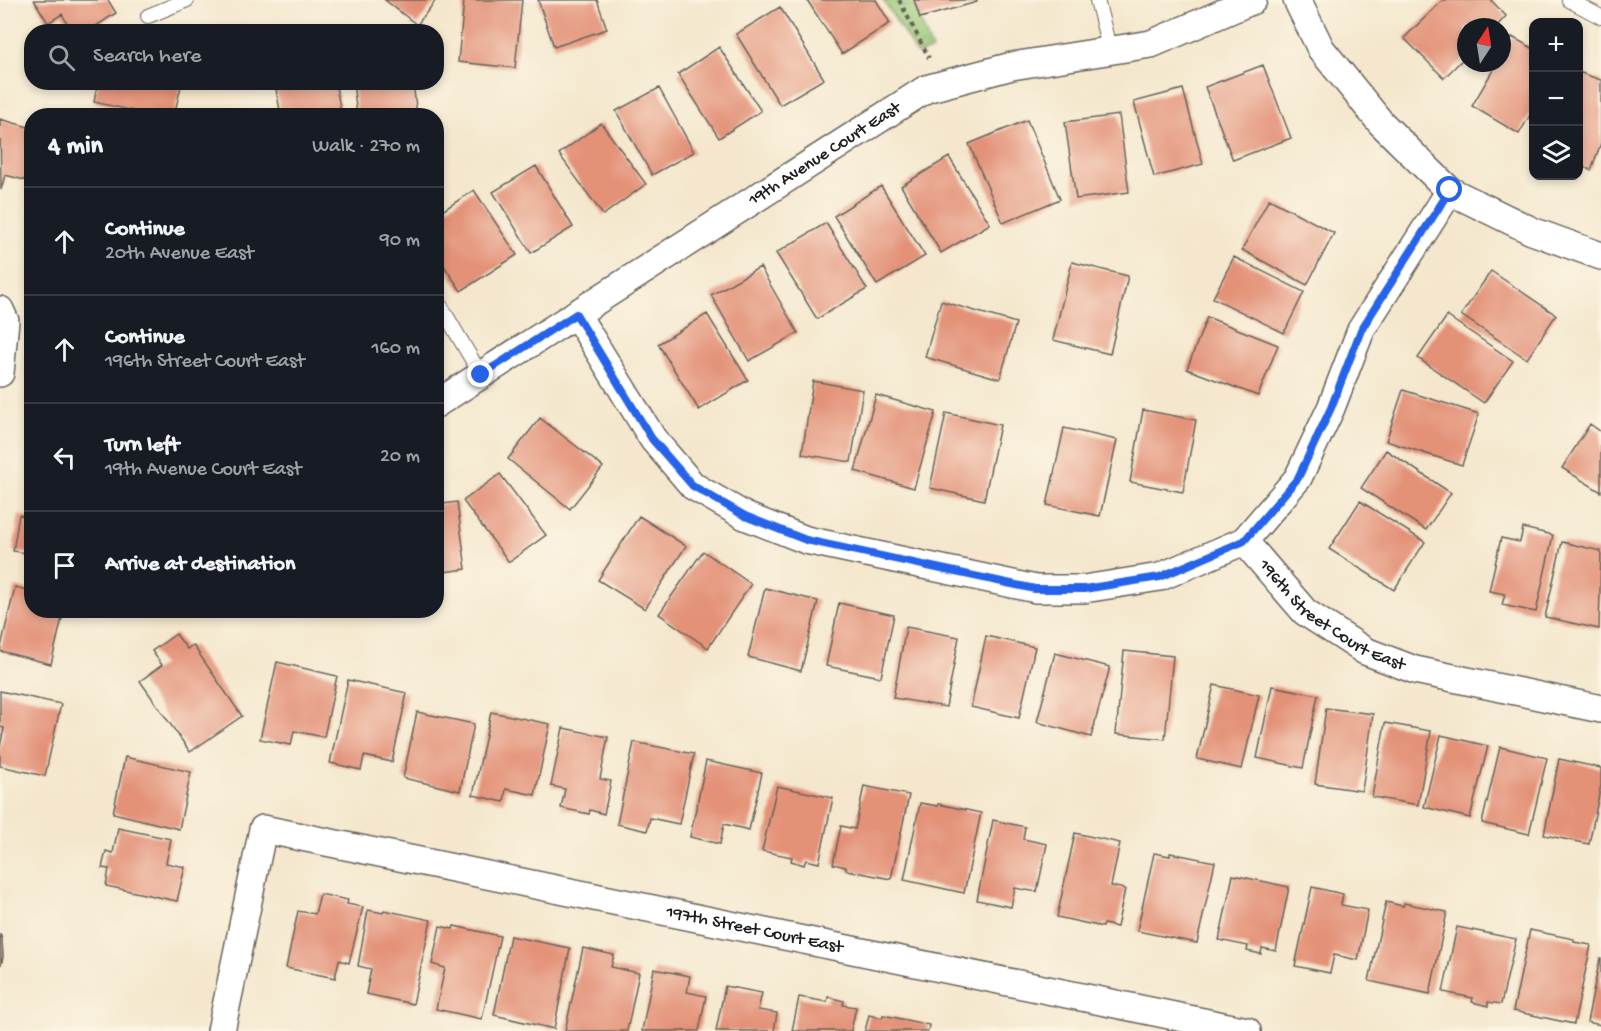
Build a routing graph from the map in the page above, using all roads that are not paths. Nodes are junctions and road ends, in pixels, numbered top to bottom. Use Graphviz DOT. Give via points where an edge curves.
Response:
graph roads {
  1 [pos="188,0"];
  2 [pos="1097,0"];
  3 [pos="1253,0"];
  4 [pos="1297,0"];
  5 [pos="1569,0"];
  6 [pos="148,16"];
  7 [pos="1601,17"];
  8 [pos="1110,51"];
  9 [pos="1450,190"];
  10 [pos="1601,256"];
  11 [pos="0,310"];
  12 [pos="444,312"];
  13 [pos="576,314"];
  14 [pos="0,373"];
  15 [pos="481,375"];
  16 [pos="444,399"];
  17 [pos="1244,541"];
  18 [pos="1601,709"];
  19 [pos="221,1031"];
  20 [pos="1247,1031"];
  1 -- 6 [label="lane"];
  2 -- 8 [label="lane"];
  3 -- 8 [label="street, 19th Avenue Court East" via="1151,44"];
  4 -- 9 [label="street" via="1321,49 1381,123"];
  5 -- 7 [label="lane"];
  8 -- 13 [label="street, 19th Avenue Court East" via="1012,66 926,89"];
  9 -- 10 [label="street" via="1532,231"];
  9 -- 17 [label="street" via="1361,330 1298,478"];
  11 -- 14 [label="street" via="5,321"];
  12 -- 15 [label="lane"];
  13 -- 15 [label="street, 19th Avenue Court East"];
  13 -- 17 [label="street, 196th Street Court East" via="652,439 693,486 745,516 806,540 1035,589 1084,589 1160,577"];
  15 -- 16 [label="street, 19th Avenue Court East"];
  17 -- 18 [label="street, 196th Street Court East" via="1305,612 1365,651 1415,670"];
  19 -- 20 [label="street, 197th Street Court East" via="263,830"];
}
